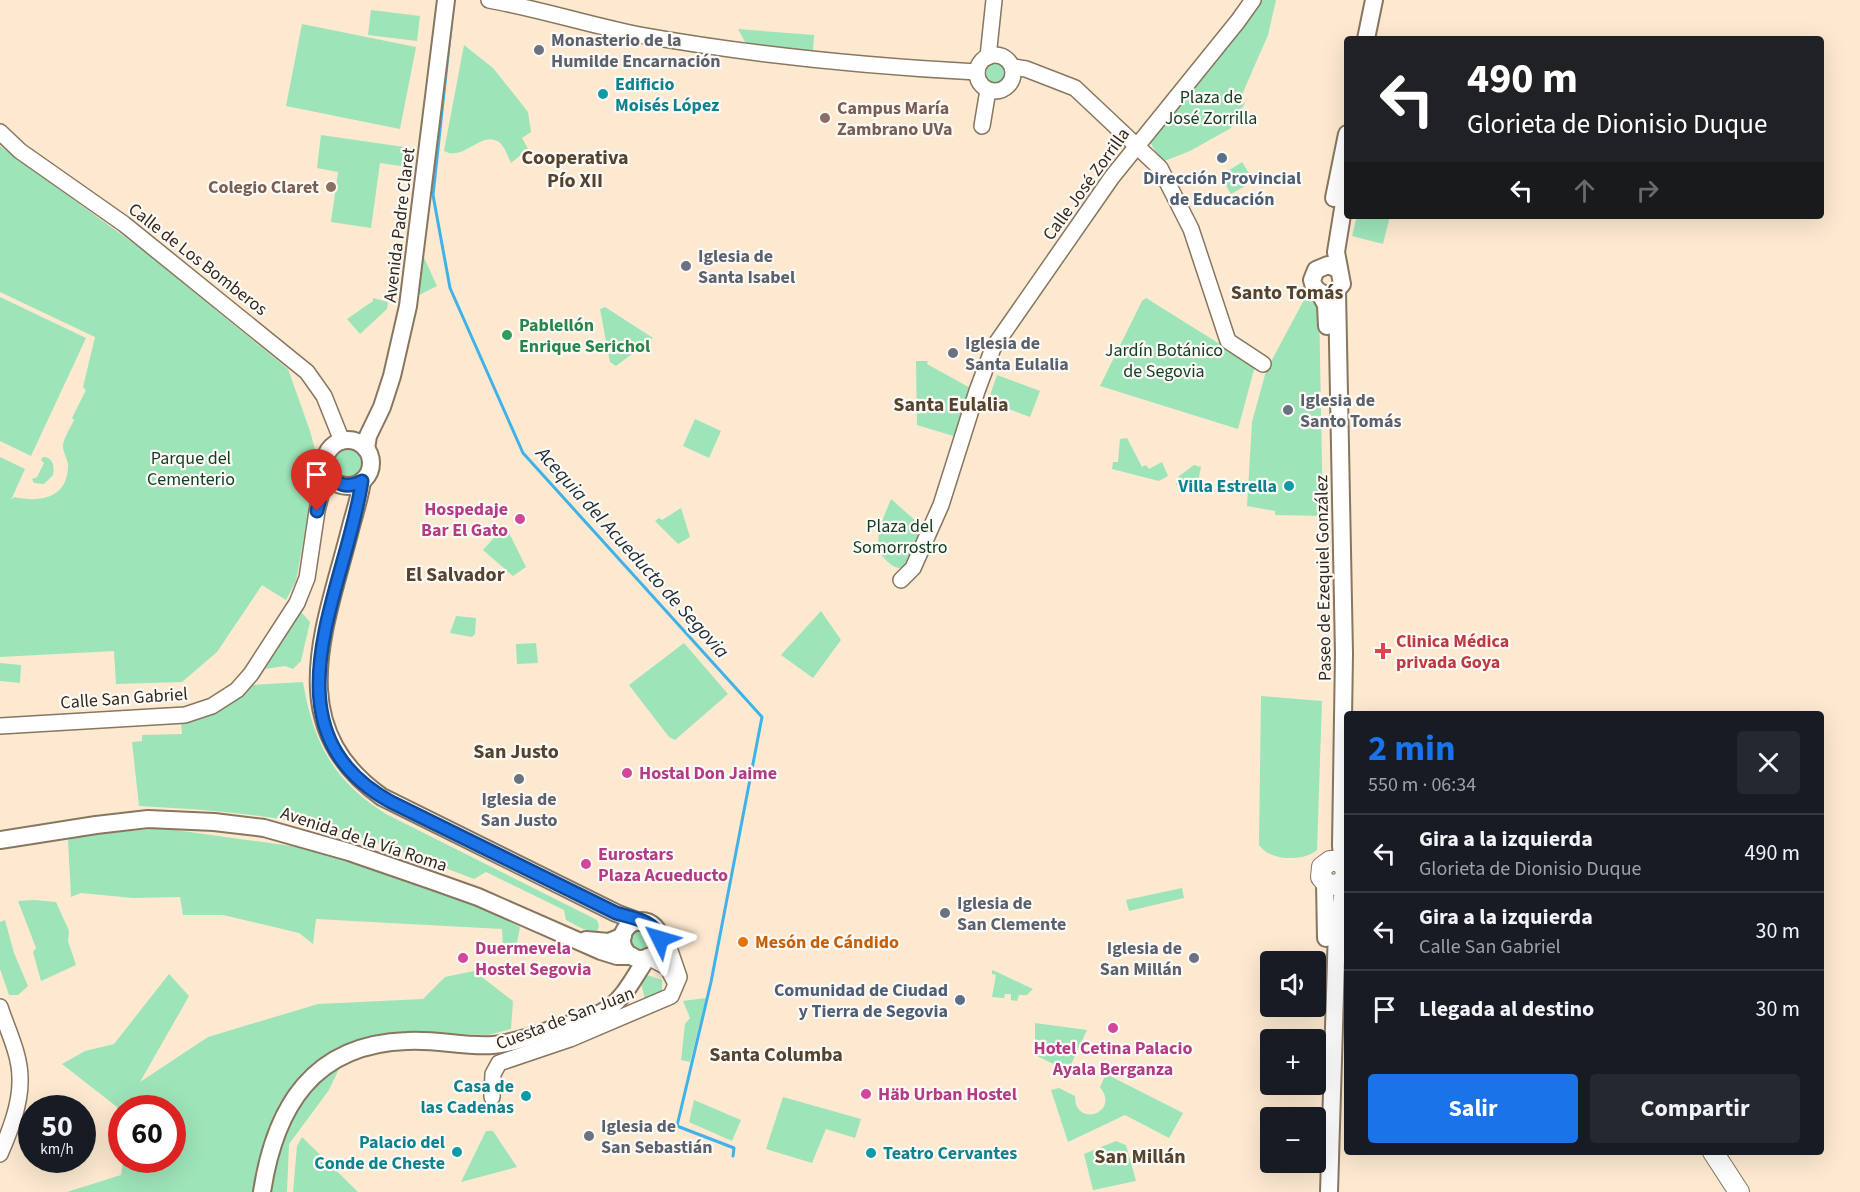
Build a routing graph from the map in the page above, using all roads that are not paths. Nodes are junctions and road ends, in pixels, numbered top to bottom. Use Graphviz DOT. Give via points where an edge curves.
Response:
graph roads {
  1 [pos="489,0"];
  2 [pos="994,0"];
  3 [pos="1253,0"];
  4 [pos="1374,0"];
  5 [pos="1384,0"];
  6 [pos="441,2"];
  7 [pos="1367,36"];
  8 [pos="1377,36"];
  9 [pos="988,57"];
  10 [pos="1013,68"];
  11 [pos="977,72"];
  12 [pos="988,90"];
  13 [pos="982,126"];
  14 [pos="0,132"];
  15 [pos="1137,146"];
  16 [pos="1344,150"];
  17 [pos="1344,203"];
  18 [pos="1319,267"];
  19 [pos="1338,269"];
  20 [pos="1337,291"];
  21 [pos="1319,292"];
  22 [pos="1263,364"];
  23 [pos="346,441"];
  24 [pos="366,449"];
  25 [pos="362,481"];
  26 [pos="333,482"];
  27 [pos="354,513"];
  28 [pos="901,580"];
  29 [pos="0,726"];
  30 [pos="0,833"];
  31 [pos="0,840"];
  32 [pos="1341,885"];
  33 [pos="616,913"];
  34 [pos="640,922"];
  35 [pos="657,930"];
  36 [pos="626,951"];
  37 [pos="625,989"];
  38 [pos="675,990"];
  39 [pos="0,1007"];
  40 [pos="492,1097"];
  41 [pos="1326,1136"];
  42 [pos="0,1154"];
  43 [pos="1715,1155"];
  44 [pos="1321,1173"];
  45 [pos="1734,1184"];
  46 [pos="261,1192"];
  47 [pos="1319,1192"];
  48 [pos="1329,1192"];
  49 [pos="1744,1192"];
  1 -- 11 [label="street" via="599,27 721,49"];
  2 -- 9 [label="street"];
  3 -- 15 [label="street, Calle José Zorrilla"];
  4 -- 7 [label="main road"];
  5 -- 8 [label="main road"];
  6 -- 23 [label="main road, Avenida Padre Claret" via="398,316 370,415 360,434"];
  6 -- 24 [label="main road, Avenida Padre Claret" via="408,306 392,376"];
  9 -- 10 [label="street" via="1004,57"];
  9 -- 11 [label="street"];
  10 -- 12 [label="street" via="1008,86 1000,91"];
  10 -- 15 [label="street" via="1026,69 1075,88"];
  11 -- 12 [label="street" via="980,83"];
  12 -- 13 [label="street"];
  14 -- 23 [label="street, Calle de Los Bomberos" via="20,151 124,224 307,372"];
  15 -- 22 [label="street" via="1162,170 1185,214 1228,341"];
  15 -- 28 [label="street, Calle José Zorrilla" via="993,348 941,505 913,567"];
  16 -- 18 [label="main road"];
  17 -- 19 [label="main road" via="1336,252"];
  18 -- 19 [label="main road"];
  18 -- 21 [label="main road" via="1312,280"];
  19 -- 20 [label="main road" via="1342,281"];
  20 -- 21 [label="main road" via="1327,295"];
  20 -- 32 [label="main road, Paseo de Ezequiel González" via="1344,654"];
  21 -- 32 [label="main road, Paseo de Ezequiel González" via="1326,309"];
  23 -- 24 [label="main road"];
  23 -- 26 [label="main road" via="333,446 325,462"];
  24 -- 25 [label="main road" via="370,467"];
  25 -- 26 [label="main road"];
  25 -- 27 [label="main road"];
  26 -- 27 [label="main road" via="352,496"];
  26 -- 29 [label="street, Calle San Gabriel" via="317,511 307,578 297,603 251,674 229,696 185,715"];
  27 -- 33 [label="main road" via="319,671 321,718 355,776 391,802"];
  30 -- 36 [label="main road, Avenida de la Vía Roma" via="159,814 252,822 351,845 473,886 589,941 609,942"];
  31 -- 36 [label="main road, Avenida de la Vía Roma" via="148,819 264,828 434,881 570,939"];
  32 -- 41 [label="main road, Paseo de Ezequiel González"];
  33 -- 34 [label="main road"];
  33 -- 36 [label="main road"];
  34 -- 35 [label="main road"];
  34 -- 36 [label="main road" via="631,925"];
  35 -- 36 [label="main road" via="659,945 655,952"];
  35 -- 38 [label="street" via="667,942 679,977"];
  36 -- 37 [label="main road"];
  36 -- 37 [label="main road"];
  36 -- 38 [label="street" via="669,969"];
  37 -- 46 [label="main road" via="615,1003 602,1011 501,1044 404,1041 342,1054 306,1084 287,1109 273,1143"];
  38 -- 40 [label="street, Cuesta de San Juan" via="645,1008 499,1063 493,1074"];
  39 -- 42 [label="street" via="21,1078"];
  41 -- 48 [label="main road, Paseo de Ezequiel González"];
  43 -- 45 [label="highway"];
  44 -- 47 [label="main road, Paseo de Ezequiel González"];
  45 -- 49 [label="highway"];
}
